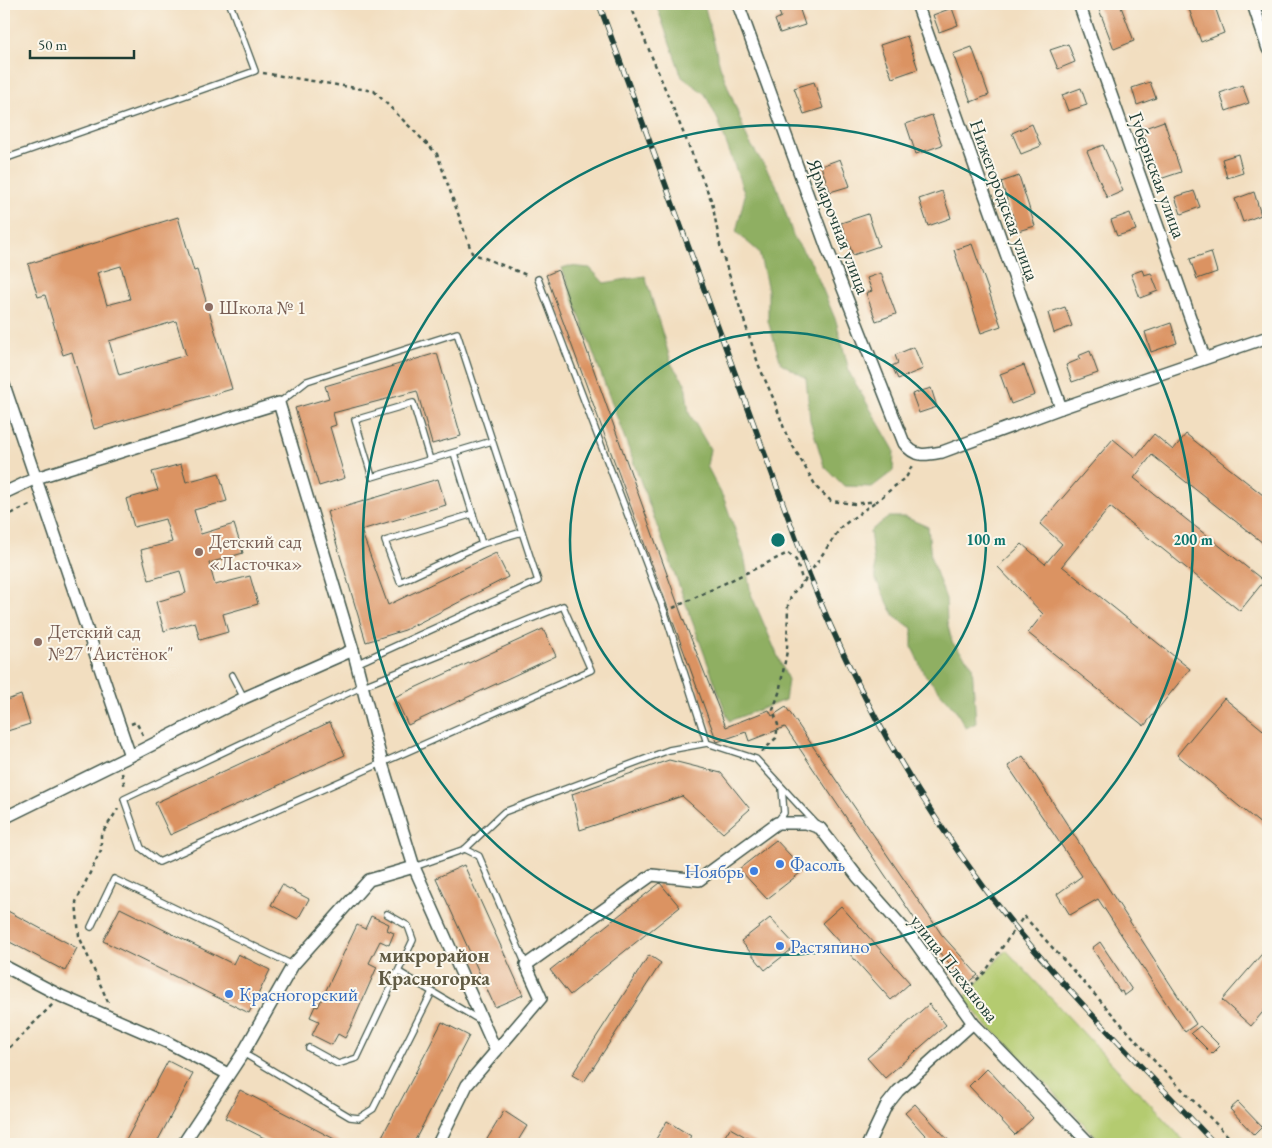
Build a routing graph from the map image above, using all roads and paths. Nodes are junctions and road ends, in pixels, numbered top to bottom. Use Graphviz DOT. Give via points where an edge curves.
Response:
graph roads {
  1 [pos="230,4"];
  2 [pos="630,4"];
  3 [pos="738,4"];
  4 [pos="917,4"];
  5 [pos="1078,4"];
  6 [pos="1253,4"];
  7 [pos="1268,49"];
  8 [pos="255,71"];
  9 [pos="4,159"];
  10 [pos="538,279"];
  11 [pos="1268,336"];
  12 [pos="1204,357"];
  13 [pos="4,385"];
  14 [pos="279,403"];
  15 [pos="1061,408"];
  16 [pos="492,442"];
  17 [pos="454,453"];
  18 [pos="917,455"];
  19 [pos="430,460"];
  20 [pos="36,478"];
  21 [pos="4,493"];
  22 [pos="42,499"];
  23 [pos="877,501"];
  24 [pos="473,514"];
  25 [pos="4,517"];
  26 [pos="522,532"];
  27 [pos="482,544"];
  28 [pos="803,583"];
  29 [pos="665,613"];
  30 [pos="352,650"];
  31 [pos="356,664"];
  32 [pos="232,675"];
  33 [pos="361,688"];
  34 [pos="244,698"];
  35 [pos="707,743"];
  36 [pos="130,756"];
  37 [pos="756,759"];
  38 [pos="382,763"];
  39 [pos="782,787"];
  40 [pos="4,818"];
  41 [pos="777,823"];
  42 [pos="820,828"];
  43 [pos="465,849"];
  44 [pos="414,867"];
  45 [pos="387,914"];
  46 [pos="91,927"];
  47 [pos="293,965"];
  48 [pos="526,965"];
  49 [pos="4,966"];
  50 [pos="399,972"];
  51 [pos="432,992"];
  52 [pos="61,996"];
  53 [pos="955,1000"];
  54 [pos="483,1022"];
  55 [pos="972,1023"];
  56 [pos="308,1048"];
  57 [pos="496,1051"];
  58 [pos="4,1053"];
  59 [pos="243,1053"];
  60 [pos="228,1074"];
  61 [pos="183,1144"];
  62 [pos="438,1144"];
  63 [pos="868,1144"];
  64 [pos="1090,1144"];
  65 [pos="1236,1144"];
  1 -- 8 [label="lane"];
  2 -- 23 [label="path" via="712,202 721,250 759,366 786,434 817,488 832,501 854,504"];
  3 -- 18 [label="street, Ярмарочная улица" via="827,248 904,443"];
  4 -- 15 [label="street, Нижегородская улица"];
  5 -- 12 [label="street, Губернская улица"];
  6 -- 7 [label="street"];
  8 -- 9 [label="lane"];
  8 -- 10 [label="path" via="374,91 437,154 472,253"];
  10 -- 29 [label="lane"];
  11 -- 12 [label="street"];
  12 -- 15 [label="street"];
  13 -- 20 [label="street"];
  14 -- 16 [label="lane" via="307,381 457,333"];
  14 -- 20 [label="street"];
  14 -- 30 [label="street"];
  15 -- 18 [label="street" via="942,452"];
  16 -- 17 [label="lane"];
  16 -- 26 [label="lane"];
  17 -- 19 [label="lane"];
  17 -- 24 [label="lane"];
  18 -- 23 [label="path" via="907,476"];
  19 -- 19 [label="lane" via="412,403 355,420 372,478"];
  20 -- 21 [label="street"];
  20 -- 22 [label="street"];
  22 -- 25 [label="path"];
  22 -- 36 [label="street"];
  23 -- 28 [label="path" via="841,527"];
  24 -- 27 [label="lane"];
  24 -- 27 [label="lane" via="385,541 400,582"];
  26 -- 27 [label="lane"];
  26 -- 31 [label="lane" via="538,581"];
  28 -- 29 [label="path" via="796,560 788,552"];
  28 -- 37 [label="path" via="792,594 788,605 787,651 773,710 778,725 776,738"];
  29 -- 35 [label="lane"];
  30 -- 31 [label="street"];
  30 -- 34 [label="street"];
  31 -- 33 [label="street"];
  32 -- 34 [label="lane"];
  33 -- 38 [label="street"];
  33 -- 38 [label="lane" via="563,606 591,670"];
  33 -- 38 [label="lane" via="124,799 142,848 159,862"];
  34 -- 36 [label="street"];
  35 -- 37 [label="lane"];
  35 -- 43 [label="lane" via="669,750 504,812"];
  36 -- 40 [label="street"];
  37 -- 39 [label="lane"];
  38 -- 44 [label="street"];
  39 -- 41 [label="lane" via="784,813"];
  39 -- 42 [label="lane"];
  41 -- 42 [label="street" via="799,822"];
  41 -- 48 [label="street" via="699,880 652,875"];
  42 -- 53 [label="street, улица Плеханова" via="913,939"];
  43 -- 44 [label="lane"];
  43 -- 48 [label="lane" via="479,856"];
  44 -- 47 [label="street" via="369,880"];
  44 -- 54 [label="street"];
  45 -- 50 [label="lane" via="408,926 413,940"];
  46 -- 47 [label="lane" via="114,879"];
  47 -- 59 [label="street"];
  48 -- 57 [label="street" via="541,998"];
  49 -- 52 [label="street"];
  50 -- 51 [label="lane"];
  50 -- 56 [label="lane" via="357,1058 338,1064"];
  51 -- 54 [label="lane"];
  51 -- 59 [label="lane" via="372,1109 360,1118 350,1117"];
  52 -- 58 [label="path"];
  52 -- 60 [label="street" via="168,1042"];
  53 -- 55 [label="street, улица Плеханова"];
  53 -- 65 [label="path" via="984,972 1024,916 1159,1066"];
  54 -- 57 [label="street"];
  55 -- 63 [label="street" via="892,1099"];
  55 -- 64 [label="street, улица Плеханова"];
  57 -- 62 [label="street" via="467,1085"];
  59 -- 60 [label="street"];
  60 -- 61 [label="street"];
}
